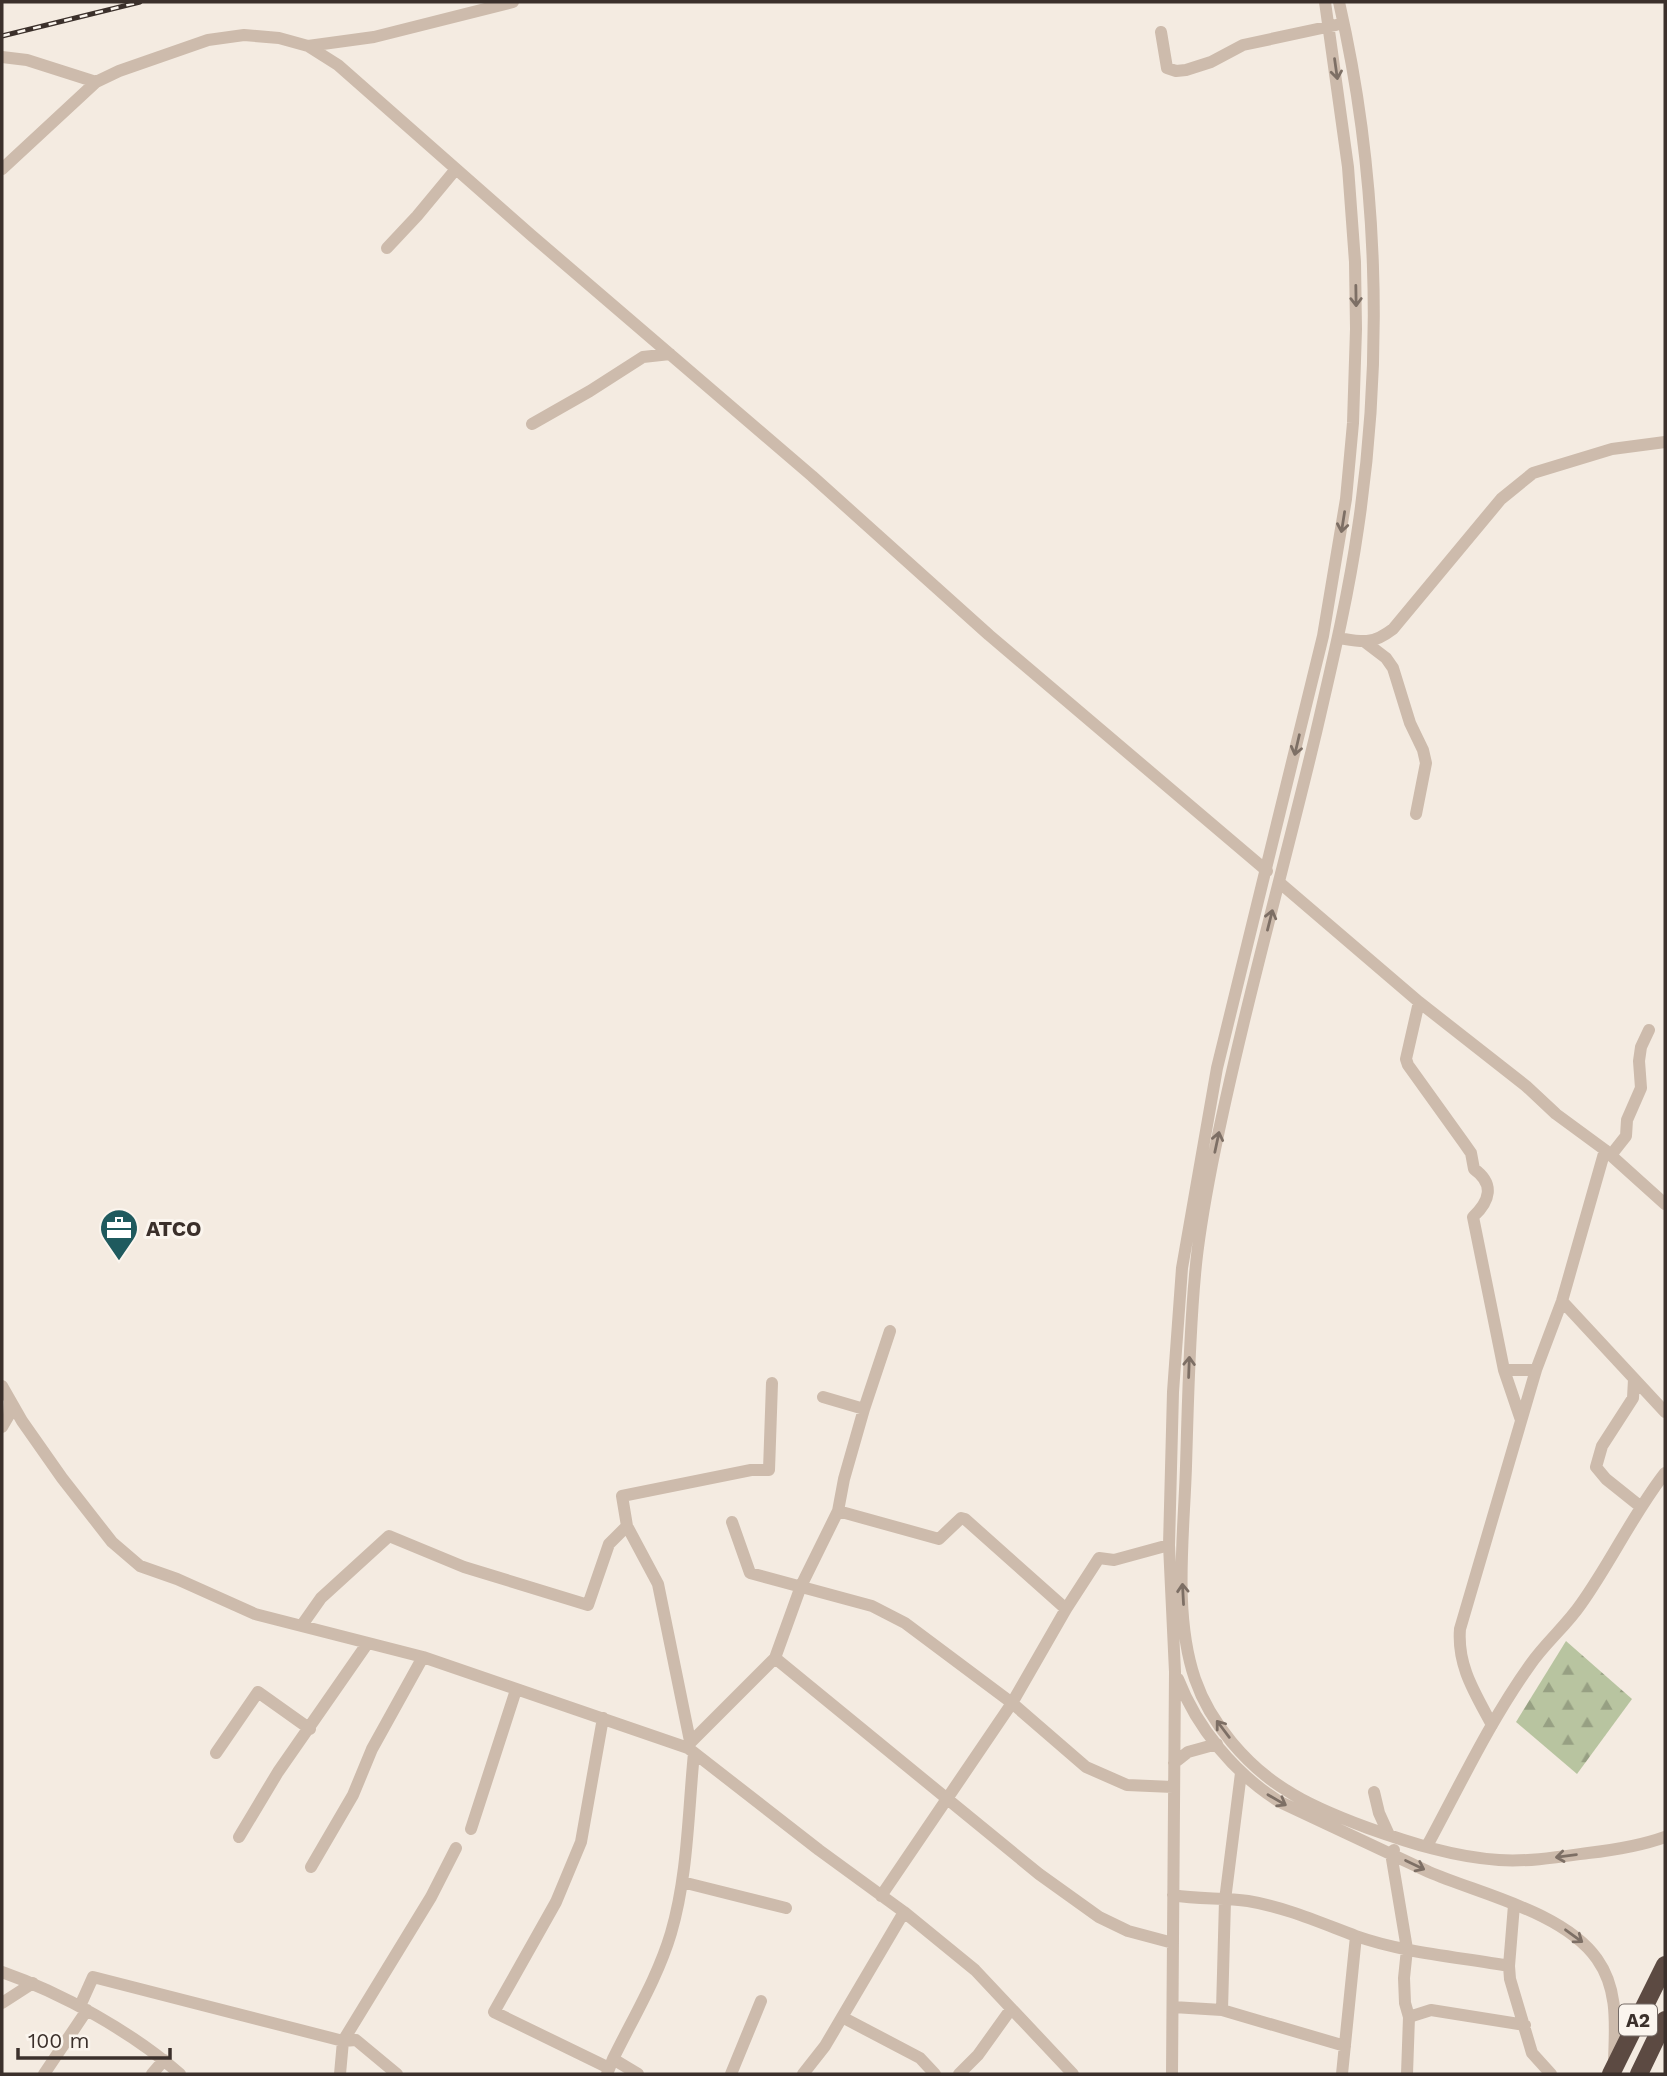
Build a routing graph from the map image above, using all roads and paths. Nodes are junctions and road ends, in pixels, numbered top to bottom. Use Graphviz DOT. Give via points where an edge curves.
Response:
graph roads {
  1 [pos="513,2"];
  2 [pos="1325,2"];
  3 [pos="1339,2"];
  4 [pos="1344,24"];
  5 [pos="1329,27"];
  6 [pos="1161,32"];
  7 [pos="307,46"];
  8 [pos="2,57"];
  9 [pos="96,82"];
  10 [pos="2,169"];
  11 [pos="456,169"];
  12 [pos="387,248"];
  13 [pos="643,330"];
  14 [pos="670,354"];
  15 [pos="643,357"];
  16 [pos="532,424"];
  17 [pos="1665,442"];
  18 [pos="1339,638"];
  19 [pos="1366,642"];
  20 [pos="1311,688"];
  21 [pos="1325,693"];
  22 [pos="1416,814"];
  23 [pos="1267,871"];
  24 [pos="1280,883"];
  25 [pos="1419,1002"];
  26 [pos="1648,1030"];
  27 [pos="1608,1153"];
  28 [pos="1665,1204"];
  29 [pos="1562,1301"];
  30 [pos="890,1331"];
  31 [pos="1504,1370"];
  32 [pos="1536,1370"];
  33 [pos="1634,1379"];
  34 [pos="772,1383"];
  35 [pos="2,1386"];
  36 [pos="823,1397"];
  37 [pos="10,1399"];
  38 [pos="864,1409"];
  39 [pos="1665,1412"];
  40 [pos="1521,1420"];
  41 [pos="2,1427"];
  42 [pos="1665,1474"];
  43 [pos="1641,1507"];
  44 [pos="838,1511"];
  45 [pos="732,1522"];
  46 [pos="627,1526"];
  47 [pos="1169,1545"];
  48 [pos="801,1586"];
  49 [pos="1066,1609"];
  50 [pos="302,1625"];
  51 [pos="367,1644"];
  52 [pos="423,1657"];
  53 [pos="775,1658"];
  54 [pos="1175,1672"];
  55 [pos="516,1690"];
  56 [pos="1012,1703"];
  57 [pos="603,1718"];
  58 [pos="1492,1725"];
  59 [pos="310,1729"];
  60 [pos="1217,1744"];
  61 [pos="691,1747"];
  62 [pos="216,1753"];
  63 [pos="1174,1763"];
  64 [pos="1241,1773"];
  65 [pos="1174,1787"];
  66 [pos="1374,1792"];
  67 [pos="946,1797"];
  68 [pos="1324,1816"];
  69 [pos="471,1829"];
  70 [pos="1389,1835"];
  71 [pos="239,1837"];
  72 [pos="1665,1837"];
  73 [pos="1402,1839"];
  74 [pos="1427,1846"];
  75 [pos="456,1847"];
  76 [pos="1391,1853"];
  77 [pos="311,1867"];
  78 [pos="682,1882"];
  79 [pos="1173,1895"];
  80 [pos="880,1896"];
  81 [pos="1225,1900"];
  82 [pos="1514,1905"];
  83 [pos="786,1909"];
  84 [pos="904,1912"];
  85 [pos="1356,1936"];
  86 [pos="1173,1943"];
  87 [pos="1407,1949"];
  88 [pos="1665,1965"];
  89 [pos="1509,1966"];
  90 [pos="2,1972"];
  91 [pos="33,1983"];
  92 [pos="761,2001"];
  93 [pos="2,2003"];
  94 [pos="1173,2007"];
  95 [pos="83,2008"];
  96 [pos="1010,2009"];
  97 [pos="1222,2010"];
  98 [pos="842,2017"];
  99 [pos="1409,2017"];
  100 [pos="1665,2020"];
  101 [pos="1525,2025"];
  102 [pos="344,2041"];
  103 [pos="1345,2046"];
  104 [pos="164,2060"];
  105 [pos="610,2067"];
  106 [pos="1613,2072"];
  107 [pos="44,2074"];
  108 [pos="152,2074"];
  109 [pos="180,2074"];
  110 [pos="340,2074"];
  111 [pos="397,2074"];
  112 [pos="638,2074"];
  113 [pos="731,2074"];
  114 [pos="803,2074"];
  115 [pos="935,2074"];
  116 [pos="959,2074"];
  117 [pos="1073,2074"];
  118 [pos="1172,2074"];
  119 [pos="1342,2074"];
  120 [pos="1407,2074"];
  121 [pos="1551,2074"];
  122 [pos="1639,2074"];
  1 -- 7 [label="street" via="374,37"];
  2 -- 5 [label="street"];
  3 -- 4 [label="street"];
  4 -- 5 [label="street"];
  4 -- 18 [label="street" via="1360,121 1373,279 1367,449 1359,527"];
  5 -- 6 [label="street" via="1243,46 1211,62 1176,71 1167,68"];
  5 -- 20 [label="street, one-way" via="1348,167 1356,328 1346,499"];
  7 -- 9 [label="street" via="244,35 208,40"];
  7 -- 11 [label="street" via="338,65"];
  8 -- 9 [label="street"];
  9 -- 10 [label="street"];
  11 -- 12 [label="street"];
  11 -- 13 [label="street"];
  13 -- 14 [label="street"];
  13 -- 15 [label="street"];
  14 -- 15 [label="street"];
  14 -- 23 [label="street" via="989,635"];
  15 -- 16 [label="street"];
  17 -- 19 [label="street" via="1612,449 1533,473 1501,499 1393,629"];
  18 -- 19 [label="street"];
  18 -- 21 [label="street"];
  19 -- 22 [label="street" via="1393,668 1423,750 1426,763"];
  20 -- 21 [label="street"];
  20 -- 23 [label="street, one-way"];
  21 -- 24 [label="street"];
  23 -- 47 [label="street" via="1217,1068 1182,1268"];
  24 -- 25 [label="street"];
  68 -- 24 [label="street, one-way" via="1268,1777 1215,1720 1190,1662 1182,1586 1195,1269 1233,1067"];
  25 -- 27 [label="street"];
  25 -- 31 [label="street" via="1408,1065 1471,1153 1474,1169 1485,1176 1489,1189 1483,1208 1473,1217"];
  26 -- 27 [label="street" via="1639,1061 1641,1087 1627,1119 1626,1136"];
  27 -- 28 [label="street"];
  27 -- 29 [label="street"];
  29 -- 32 [label="street"];
  29 -- 33 [label="street"];
  30 -- 38 [label="street"];
  31 -- 32 [label="street"];
  31 -- 40 [label="street"];
  32 -- 40 [label="street"];
  33 -- 39 [label="street"];
  33 -- 43 [label="street" via="1633,1398 1602,1446 1596,1467"];
  34 -- 46 [label="street" via="769,1470 751,1469 622,1496"];
  35 -- 37 [label="street"];
  36 -- 38 [label="street"];
  37 -- 41 [label="street"];
  37 -- 50 [label="street" via="100,1528 140,1566 255,1614"];
  38 -- 44 [label="street"];
  40 -- 58 [label="street" via="1460,1629 1460,1657 1467,1679"];
  42 -- 43 [label="street"];
  43 -- 58 [label="street" via="1582,1603 1535,1657"];
  44 -- 48 [label="street"];
  44 -- 49 [label="street" via="939,1539 961,1518"];
  45 -- 48 [label="street" via="750,1573"];
  46 -- 50 [label="street" via="610,1544 588,1605 464,1567 388,1536 321,1598"];
  46 -- 61 [label="street" via="658,1584"];
  47 -- 49 [label="street" via="1114,1560 1099,1558"];
  47 -- 54 [label="street"];
  48 -- 53 [label="street"];
  48 -- 56 [label="street" via="872,1606 905,1623"];
  49 -- 56 [label="street"];
  50 -- 51 [label="street"];
  51 -- 52 [label="street"];
  51 -- 59 [label="street"];
  52 -- 55 [label="street"];
  52 -- 77 [label="street"];
  53 -- 61 [label="street"];
  53 -- 67 [label="street"];
  54 -- 60 [label="street"];
  54 -- 63 [label="street"];
  55 -- 57 [label="street"];
  55 -- 69 [label="street"];
  56 -- 65 [label="street" via="1086,1767 1127,1785"];
  56 -- 67 [label="street"];
  57 -- 61 [label="street"];
  57 -- 105 [label="street" via="581,1842 556,1902 494,2012"];
  58 -- 74 [label="street"];
  59 -- 62 [label="street" via="258,1692"];
  59 -- 71 [label="street"];
  60 -- 63 [label="street" via="1188,1752"];
  60 -- 64 [label="street"];
  61 -- 78 [label="street"];
  61 -- 80 [label="street"];
  63 -- 65 [label="street"];
  64 -- 68 [label="street, one-way" via="1280,1802"];
  64 -- 81 [label="street"];
  65 -- 79 [label="street"];
  66 -- 70 [label="street"];
  67 -- 80 [label="street"];
  67 -- 86 [label="street" via="1099,1917 1128,1931"];
  68 -- 70 [label="street"];
  68 -- 76 [label="street"];
  70 -- 73 [label="street"];
  72 -- 74 [label="street, one-way" via="1634,1847 1505,1861"];
  73 -- 74 [label="street"];
  73 -- 76 [label="street"];
  75 -- 102 [label="street"];
  76 -- 82 [label="street, one-way"];
  76 -- 87 [label="street"];
  78 -- 83 [label="street"];
  78 -- 105 [label="street" via="661,1961"];
  79 -- 81 [label="street"];
  79 -- 86 [label="street"];
  80 -- 84 [label="street"];
  81 -- 85 [label="street" via="1247,1900"];
  81 -- 97 [label="street"];
  82 -- 89 [label="street"];
  82 -- 106 [label="street, one-way" via="1570,1932 1598,1960 1613,1993"];
  84 -- 96 [label="street" via="975,1970"];
  84 -- 98 [label="street"];
  85 -- 87 [label="street"];
  85 -- 103 [label="street"];
  86 -- 94 [label="street"];
  87 -- 89 [label="street"];
  87 -- 99 [label="street" via="1404,1978"];
  88 -- 106 [label="highway, A2"];
  89 -- 101 [label="street"];
  90 -- 91 [label="street"];
  91 -- 93 [label="street"];
  91 -- 95 [label="street"];
  92 -- 113 [label="street"];
  94 -- 97 [label="street"];
  94 -- 118 [label="street"];
  95 -- 102 [label="street" via="93,1977"];
  95 -- 104 [label="street"];
  95 -- 107 [label="street"];
  96 -- 116 [label="street"];
  96 -- 117 [label="street"];
  97 -- 103 [label="street"];
  98 -- 114 [label="street"];
  98 -- 115 [label="street" via="920,2058"];
  99 -- 101 [label="street" via="1431,2010"];
  99 -- 120 [label="street"];
  100 -- 122 [label="highway, A2"];
  101 -- 121 [label="street" via="1532,2053"];
  102 -- 110 [label="street"];
  102 -- 111 [label="street" via="356,2040"];
  103 -- 119 [label="street"];
  104 -- 108 [label="street"];
  104 -- 109 [label="street"];
  105 -- 112 [label="street"];
}
